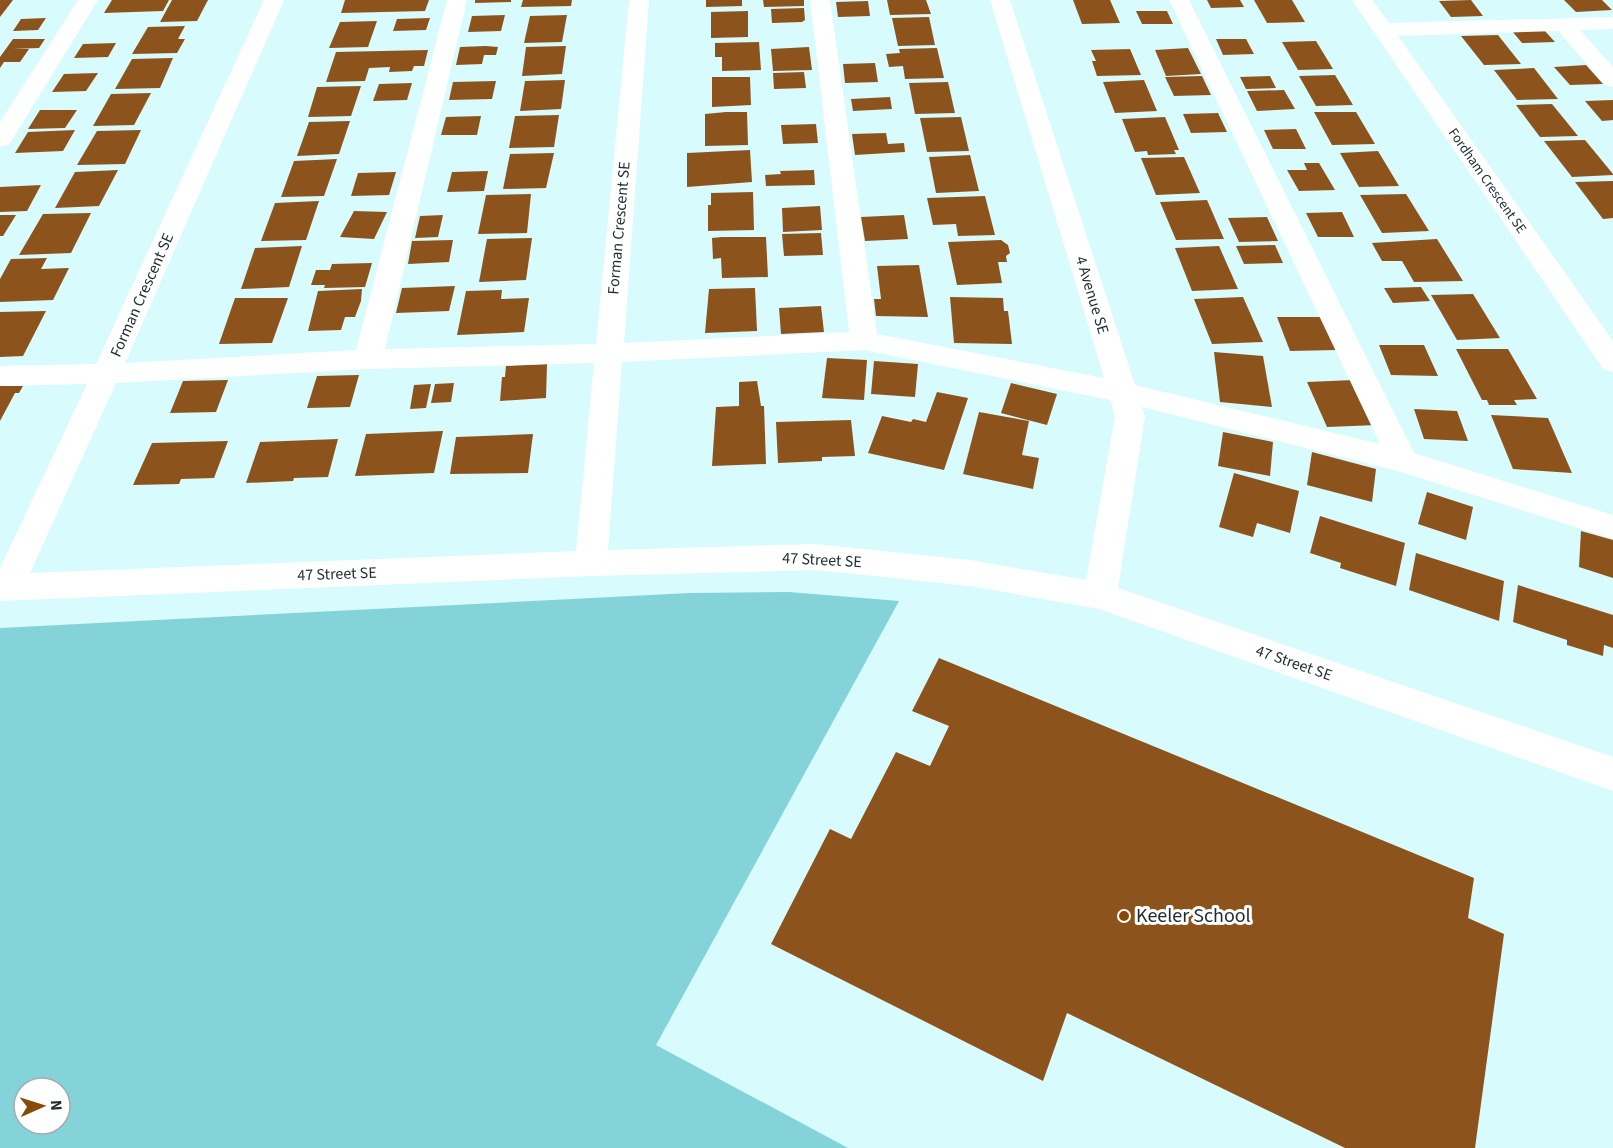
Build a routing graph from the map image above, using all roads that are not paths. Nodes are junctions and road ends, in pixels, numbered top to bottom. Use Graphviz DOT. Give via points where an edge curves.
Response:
graph roads {
  1 [pos="88,0"];
  2 [pos="274,0"];
  3 [pos="457,0"];
  4 [pos="639,0"];
  5 [pos="820,0"];
  6 [pos="1000,0"];
  7 [pos="1179,0"];
  8 [pos="1362,0"];
  9 [pos="1613,23"];
  10 [pos="1564,25"];
  11 [pos="1383,30"];
  12 [pos="1613,80"];
  13 [pos="0,140"];
  14 [pos="864,341"];
  15 [pos="608,353"];
  16 [pos="368,359"];
  17 [pos="1613,362"];
  18 [pos="106,374"];
  19 [pos="0,376"];
  20 [pos="1122,392"];
  21 [pos="1403,461"];
  22 [pos="1613,527"];
  23 [pos="591,563"];
  24 [pos="3,588"];
  25 [pos="1100,596"];
  26 [pos="1613,774"];
  1 -- 13 [label="street"];
  2 -- 18 [label="street, Forman Crescent SE"];
  3 -- 16 [label="street"];
  4 -- 15 [label="street, Forman Crescent SE"];
  5 -- 14 [label="street"];
  6 -- 20 [label="street, 4 Avenue SE"];
  7 -- 21 [label="street"];
  8 -- 11 [label="street, Fordham Crescent SE"];
  9 -- 10 [label="street"];
  10 -- 11 [label="street"];
  10 -- 12 [label="street"];
  11 -- 17 [label="street, Fordham Crescent SE"];
  14 -- 15 [label="street"];
  14 -- 20 [label="street"];
  15 -- 16 [label="street"];
  15 -- 23 [label="street, Forman Crescent SE"];
  16 -- 18 [label="street"];
  18 -- 19 [label="street"];
  18 -- 24 [label="street, Forman Crescent SE"];
  20 -- 21 [label="street"];
  20 -- 25 [label="street, 4 Avenue SE" via="1130,416"];
  21 -- 22 [label="street"];
  23 -- 24 [label="street, 47 Street SE"];
  23 -- 25 [label="street, 47 Street SE" via="816,557 970,573"];
  25 -- 26 [label="street, 47 Street SE"];
}
